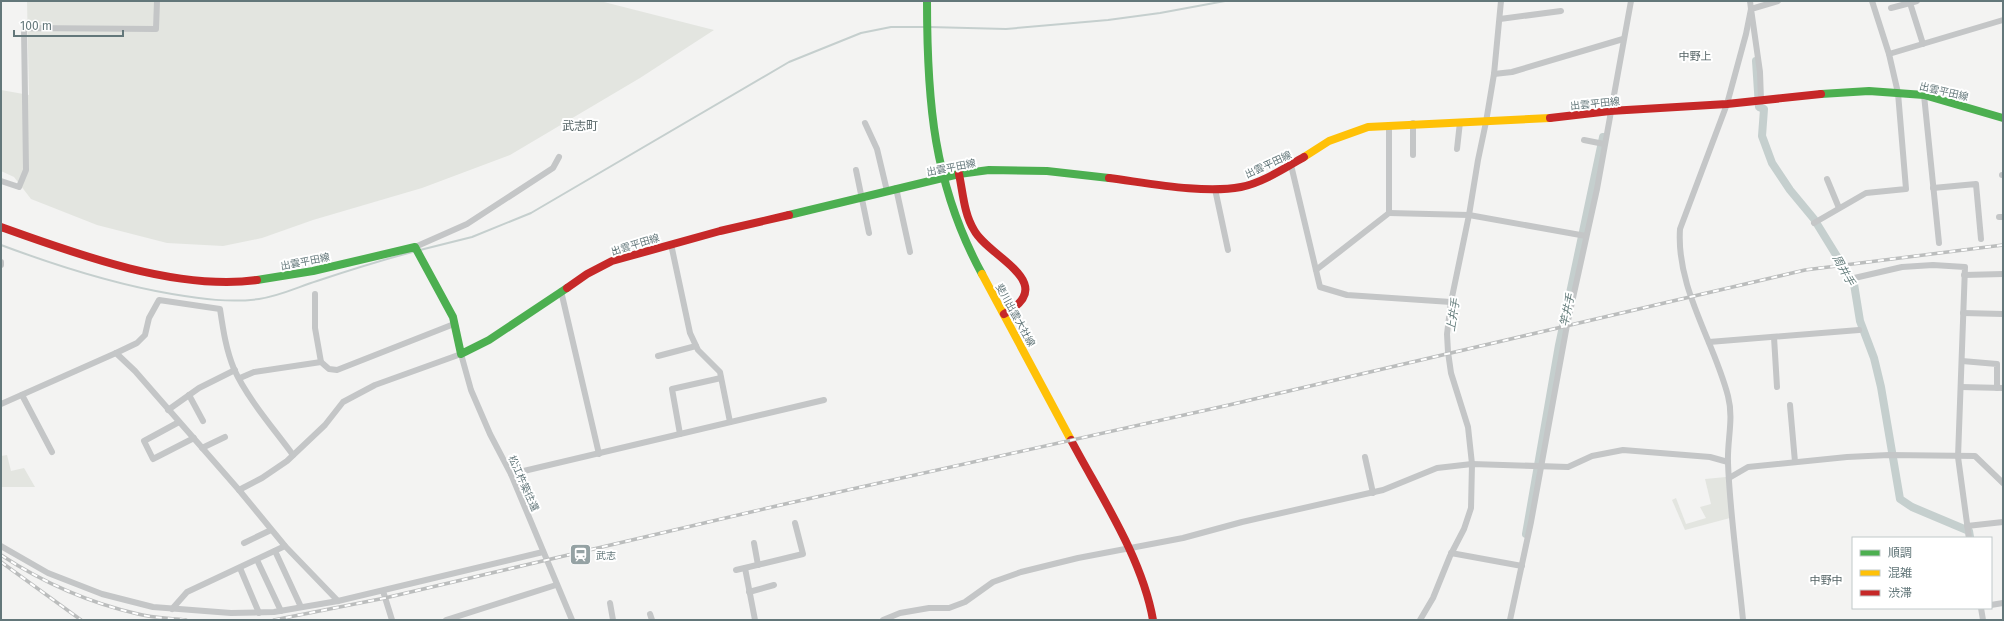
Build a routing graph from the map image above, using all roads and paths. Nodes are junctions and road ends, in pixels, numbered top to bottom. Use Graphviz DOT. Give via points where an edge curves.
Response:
graph roads {
  1 [pos="157,1"];
  2 [pos="927,1"];
  3 [pos="1501,1"];
  4 [pos="1631,1"];
  5 [pos="1750,1"];
  6 [pos="1778,1"];
  7 [pos="1872,1"];
  8 [pos="1917,1"];
  9 [pos="1910,3"];
  10 [pos="1891,8"];
  11 [pos="1751,9"];
  12 [pos="1561,11"];
  13 [pos="1500,19"];
  14 [pos="2003,20"];
  15 [pos="1623,38"];
  16 [pos="1923,44"];
  17 [pos="1889,54"];
  18 [pos="1494,74"];
  19 [pos="1898,93"];
  20 [pos="1924,95"];
  21 [pos="1762,100"];
  22 [pos="1727,104"];
  23 [pos="1610,111"];
  24 [pos="2003,118"];
  25 [pos="1460,122"];
  26 [pos="1486,122"];
  27 [pos="865,123"];
  28 [pos="1413,123"];
  29 [pos="1389,125"];
  30 [pos="1584,140"];
  31 [pos="1604,144"];
  32 [pos="1457,149"];
  33 [pos="1414,155"];
  34 [pos="559,157"];
  35 [pos="1291,165"];
  36 [pos="856,170"];
  37 [pos="959,174"];
  38 [pos="1827,179"];
  39 [pos="1,181"];
  40 [pos="896,188"];
  41 [pos="1933,188"];
  42 [pos="1215,189"];
  43 [pos="887,191"];
  44 [pos="861,197"];
  45 [pos="1839,208"];
  46 [pos="1389,213"];
  47 [pos="1469,215"];
  48 [pos="1814,223"];
  49 [pos="1,227"];
  50 [pos="869,233"];
  51 [pos="1586,236"];
  52 [pos="1981,239"];
  53 [pos="1939,243"];
  54 [pos="671,244"];
  55 [pos="1228,250"];
  56 [pos="416,251"];
  57 [pos="910,252"];
  58 [pos="1316,270"];
  59 [pos="2003,274"];
  60 [pos="1964,275"];
  61 [pos="1850,279"];
  62 [pos="561,291"];
  63 [pos="315,294"];
  64 [pos="1451,302"];
  65 [pos="1963,313"];
  66 [pos="1004,314"];
  67 [pos="2003,314"];
  68 [pos="454,324"];
  69 [pos="1859,330"];
  70 [pos="1774,337"];
  71 [pos="1709,342"];
  72 [pos="696,346"];
  73 [pos="116,353"];
  74 [pos="461,354"];
  75 [pos="658,356"];
  76 [pos="1962,361"];
  77 [pos="321,362"];
  78 [pos="235,370"];
  79 [pos="240,378"];
  80 [pos="721,378"];
  81 [pos="1777,387"];
  82 [pos="1961,387"];
  83 [pos="2000,388"];
  84 [pos="22,395"];
  85 [pos="189,395"];
  86 [pos="824,400"];
  87 [pos="1,404"];
  88 [pos="1790,405"];
  89 [pos="168,410"];
  90 [pos="203,421"];
  91 [pos="179,422"];
  92 [pos="730,422"];
  93 [pos="680,434"];
  94 [pos="225,437"];
  95 [pos="194,438"];
  96 [pos="202,448"];
  97 [pos="52,452"];
  98 [pos="599,454"];
  99 [pos="293,455"];
  100 [pos="1958,457"];
  101 [pos="1365,458"];
  102 [pos="1728,462"];
  103 [pos="1795,462"];
  104 [pos="1472,464"];
  105 [pos="1541,467"];
  106 [pos="511,474"];
  107 [pos="1729,478"];
  108 [pos="2003,483"];
  109 [pos="239,490"];
  110 [pos="1373,493"];
  111 [pos="2003,522"];
  112 [pos="795,523"];
  113 [pos="1967,526"];
  114 [pos="271,530"];
  115 [pos="1969,537"];
  116 [pos="244,543"];
  117 [pos="754,543"];
  118 [pos="1,546"];
  119 [pos="285,546"];
  120 [pos="1129,549"];
  121 [pos="275,551"];
  122 [pos="543,552"];
  123 [pos="1451,553"];
  124 [pos="257,560"];
  125 [pos="758,565"];
  126 [pos="1522,566"];
  127 [pos="240,568"];
  128 [pos="745,568"];
  129 [pos="736,570"];
  130 [pos="556,585"];
  131 [pos="774,585"];
  132 [pos="383,591"];
  133 [pos="749,592"];
  134 [pos="338,601"];
  135 [pos="610,603"];
  136 [pos="2003,603"];
  137 [pos="1992,605"];
  138 [pos="301,607"];
  139 [pos="172,609"];
  140 [pos="1981,609"];
  141 [pos="281,611"];
  142 [pos="260,613"];
  143 [pos="392,620"];
  144 [pos="446,620"];
  145 [pos="572,620"];
  146 [pos="613,620"];
  147 [pos="755,620"];
  148 [pos="883,620"];
  149 [pos="1153,620"];
  150 [pos="1420,620"];
  151 [pos="1510,620"];
  152 [pos="1744,620"];
  153 [pos="1983,620"];
  1 -- 39 [label="street" via="156,29 24,28 26,170 19,187"];
  2 -- 66 [label="main road, 斐川出雲大社線" via="929,97 946,188 971,254"];
  3 -- 13 [label="street"];
  4 -- 15 [label="street"];
  5 -- 11 [label="street"];
  6 -- 11 [label="street"];
  7 -- 17 [label="street"];
  8 -- 9 [label="street"];
  9 -- 10 [label="street"];
  9 -- 16 [label="street"];
  11 -- 21 [label="street"];
  11 -- 22 [label="street"];
  12 -- 13 [label="street"];
  13 -- 18 [label="street"];
  14 -- 16 [label="street"];
  15 -- 18 [label="street" via="1512,72"];
  15 -- 23 [label="street"];
  16 -- 17 [label="street"];
  17 -- 19 [label="street"];
  18 -- 26 [label="street"];
  19 -- 20 [label="main road, 出雲平田線"];
  19 -- 21 [label="main road, 出雲平田線" via="1869,91"];
  19 -- 45 [label="street" via="1906,189 1866,193"];
  20 -- 24 [label="main road, 出雲平田線"];
  20 -- 41 [label="street"];
  21 -- 22 [label="main road, 出雲平田線"];
  22 -- 23 [label="main road, 出雲平田線"];
  22 -- 71 [label="street" via="1680,229 1679,244 1683,271"];
  23 -- 26 [label="main road, 出雲平田線"];
  23 -- 31 [label="street"];
  25 -- 26 [label="main road, 出雲平田線"];
  25 -- 28 [label="main road, 出雲平田線"];
  25 -- 32 [label="street"];
  26 -- 47 [label="street"];
  27 -- 43 [label="street" via="877,149"];
  28 -- 29 [label="main road, 出雲平田線"];
  28 -- 33 [label="street"];
  29 -- 35 [label="main road, 出雲平田線" via="1368,127 1348,133"];
  29 -- 46 [label="street"];
  30 -- 31 [label="street"];
  31 -- 51 [label="street"];
  34 -- 56 [label="street" via="553,168 467,224"];
  35 -- 42 [label="main road, 出雲平田線" via="1260,180 1241,186"];
  35 -- 58 [label="street"];
  36 -- 44 [label="street"];
  37 -- 40 [label="main road, 出雲平田線"];
  37 -- 42 [label="main road, 出雲平田線" via="989,170 1047,171"];
  37 -- 66 [label="main road" via="973,229 982,243 1022,277 1024,285 1021,303 1014,310"];
  38 -- 45 [label="street"];
  40 -- 43 [label="main road, 出雲平田線"];
  40 -- 57 [label="street"];
  41 -- 52 [label="street" via="1976,184"];
  41 -- 53 [label="street"];
  42 -- 55 [label="street"];
  43 -- 44 [label="main road, 出雲平田線"];
  44 -- 50 [label="street"];
  44 -- 54 [label="main road, 出雲平田線"];
  45 -- 48 [label="street"];
  46 -- 47 [label="street"];
  46 -- 58 [label="street"];
  47 -- 51 [label="street"];
  47 -- 64 [label="street"];
  49 -- 56 [label="main road, 出雲平田線" via="64,250 147,273 234,282 288,275"];
  51 -- 105 [label="street"];
  54 -- 62 [label="main road, 出雲平田線" via="612,261"];
  54 -- 72 [label="street" via="690,333"];
  56 -- 68 [label="main road" via="453,317"];
  58 -- 64 [label="street" via="1320,288 1347,295"];
  59 -- 60 [label="street"];
  60 -- 61 [label="street" via="1965,267 1933,265 1902,267"];
  60 -- 65 [label="street"];
  62 -- 74 [label="main road, 出雲平田線" via="489,340"];
  62 -- 98 [label="street"];
  63 -- 77 [label="street" via="315,328"];
  64 -- 104 [label="street" via="1448,352 1451,373 1468,427"];
  65 -- 67 [label="street"];
  65 -- 76 [label="street"];
  66 -- 120 [label="main road, 斐川出雲大社線"];
  68 -- 74 [label="main road"];
  68 -- 77 [label="street" via="337,370 329,369"];
  69 -- 70 [label="street"];
  70 -- 71 [label="street"];
  70 -- 81 [label="street"];
  71 -- 102 [label="street" via="1728,397 1731,420"];
  72 -- 75 [label="street"];
  72 -- 80 [label="street" via="720,372"];
  73 -- 78 [label="street" via="137,343 145,335 149,318 159,300 220,309 226,344"];
  73 -- 84 [label="street"];
  73 -- 89 [label="street"];
  74 -- 99 [label="street" via="375,385 343,402 325,425"];
  74 -- 106 [label="street, 松江杵築往還" via="471,390"];
  76 -- 82 [label="street"];
  76 -- 83 [label="street" via="1998,364"];
  77 -- 79 [label="street" via="254,372"];
  78 -- 79 [label="street"];
  78 -- 85 [label="street"];
  79 -- 99 [label="street" via="247,392"];
  80 -- 92 [label="street"];
  80 -- 93 [label="street" via="672,390"];
  82 -- 83 [label="street"];
  82 -- 100 [label="street"];
  84 -- 87 [label="street"];
  84 -- 97 [label="street"];
  85 -- 89 [label="street"];
  85 -- 90 [label="street"];
  86 -- 92 [label="street"];
  88 -- 103 [label="street"];
  89 -- 91 [label="street"];
  91 -- 95 [label="street"];
  91 -- 95 [label="street" via="144,441 153,459"];
  92 -- 93 [label="street"];
  93 -- 98 [label="street"];
  94 -- 96 [label="street"];
  95 -- 96 [label="street"];
  96 -- 109 [label="street"];
  98 -- 106 [label="street"];
  99 -- 109 [label="street" via="262,478"];
  100 -- 103 [label="street" via="1889,455"];
  100 -- 108 [label="street" via="1975,456"];
  100 -- 113 [label="street"];
  101 -- 110 [label="street"];
  102 -- 105 [label="street" via="1710,457 1623,450 1592,456 1568,467"];
  102 -- 107 [label="street"];
  103 -- 107 [label="street" via="1748,467"];
  104 -- 105 [label="street"];
  104 -- 110 [label="street" via="1437,468"];
  104 -- 123 [label="street" via="1471,508 1464,529"];
  105 -- 126 [label="street"];
  106 -- 122 [label="street, 松江杵築往還"];
  107 -- 152 [label="street"];
  109 -- 114 [label="street"];
  110 -- 120 [label="street"];
  111 -- 113 [label="street"];
  112 -- 125 [label="street" via="802,554"];
  113 -- 115 [label="street"];
  114 -- 116 [label="street"];
  114 -- 119 [label="street"];
  117 -- 125 [label="street"];
  118 -- 139 [label="street" via="48,573 102,594 153,607"];
  119 -- 121 [label="street"];
  119 -- 134 [label="street"];
  120 -- 148 [label="street" via="1021,572 993,582 966,602 948,608 907,611"];
  120 -- 149 [label="main road, 斐川出雲大社線" via="1150,603"];
  121 -- 124 [label="street"];
  121 -- 138 [label="street"];
  122 -- 130 [label="street, 松江杵築往還"];
  122 -- 132 [label="street"];
  123 -- 126 [label="street"];
  123 -- 150 [label="street" via="1433,598"];
  124 -- 127 [label="street"];
  124 -- 141 [label="street"];
  125 -- 128 [label="street"];
  126 -- 151 [label="street"];
  127 -- 139 [label="street" via="187,592"];
  127 -- 142 [label="street"];
  128 -- 129 [label="street"];
  128 -- 133 [label="street"];
  130 -- 144 [label="street"];
  130 -- 145 [label="street, 松江杵築往還"];
  131 -- 133 [label="street"];
  132 -- 134 [label="street"];
  132 -- 143 [label="street"];
  133 -- 147 [label="street"];
  134 -- 138 [label="street"];
  135 -- 146 [label="street"];
  136 -- 137 [label="street"];
  138 -- 141 [label="street"];
  139 -- 142 [label="street"];
  140 -- 153 [label="street"];
  141 -- 142 [label="street"];
}
